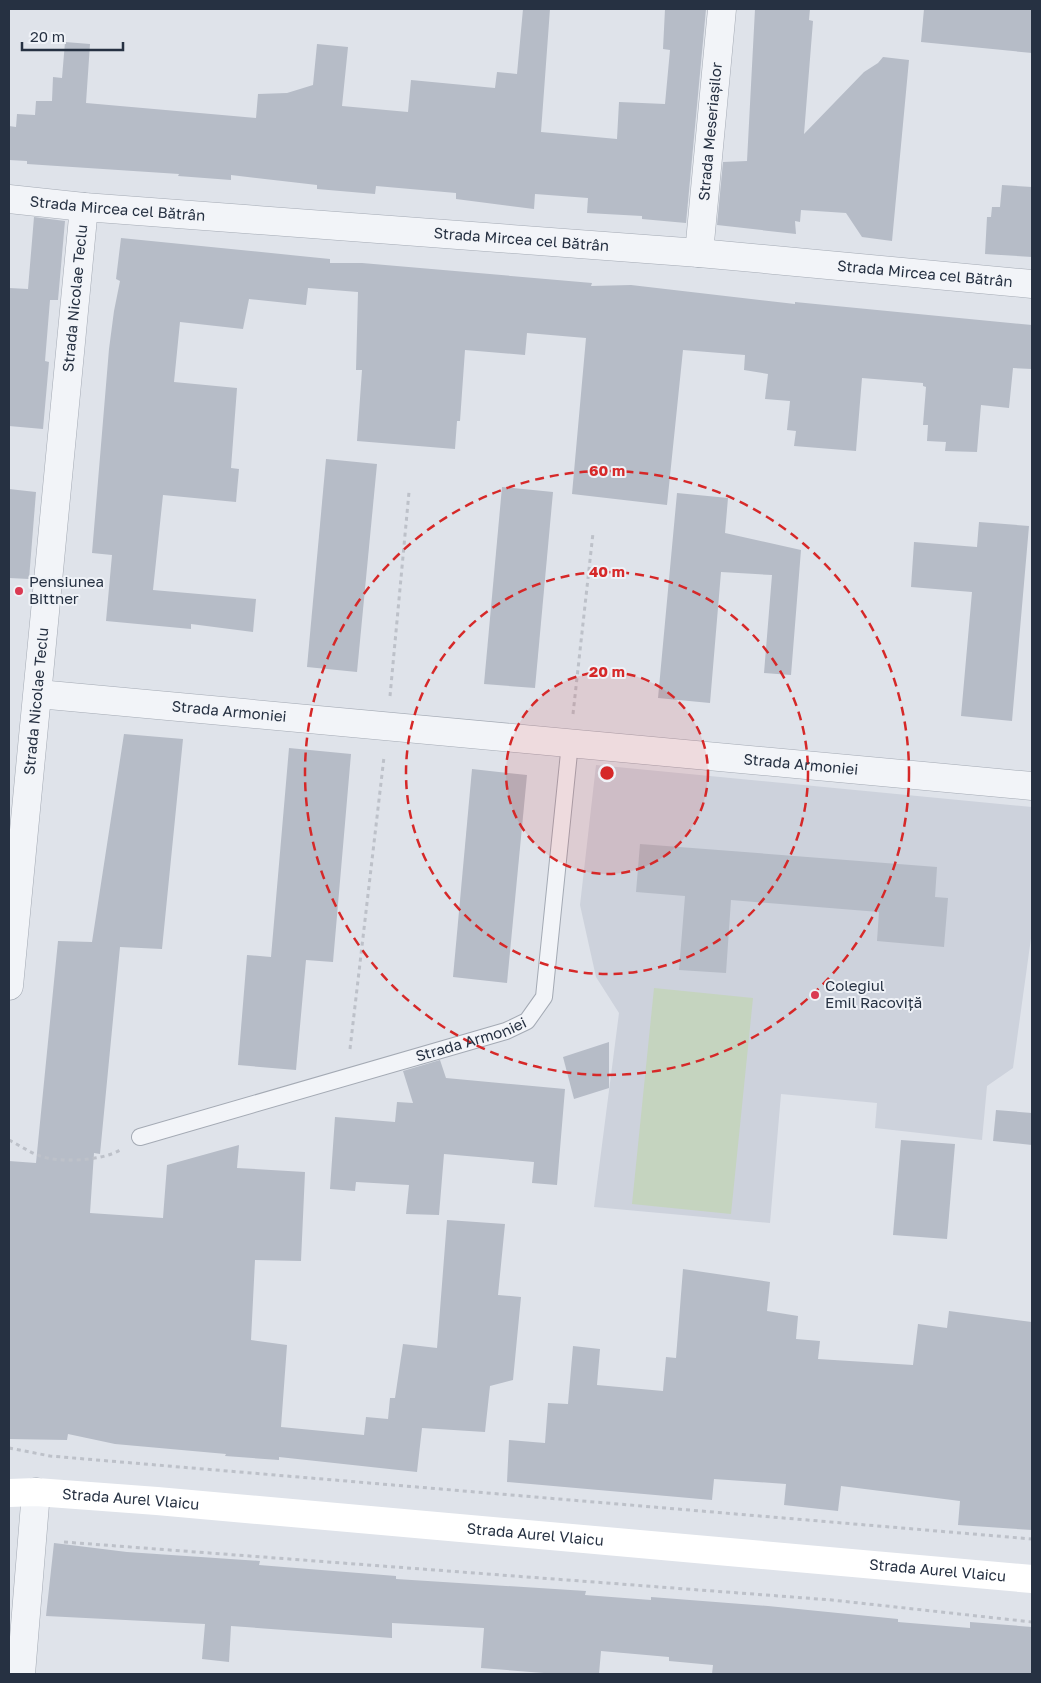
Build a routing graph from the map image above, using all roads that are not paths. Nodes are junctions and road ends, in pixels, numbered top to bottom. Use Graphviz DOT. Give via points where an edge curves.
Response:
graph roads {
  1 [pos="722,9"];
  2 [pos="9,199"];
  3 [pos="84,207"];
  4 [pos="698,254"];
  5 [pos="1032,284"];
  6 [pos="38,694"];
  7 [pos="570,743"];
  8 [pos="1032,786"];
  9 [pos="9,986"];
  10 [pos="140,1137"];
  11 [pos="9,1483"];
  12 [pos="36,1492"];
  13 [pos="9,1493"];
  14 [pos="1032,1579"];
  15 [pos="21,1674"];
  1 -- 4 [label="street, Strada Meseriașilor"];
  2 -- 3 [label="street, Strada Mircea cel Bătrân"];
  3 -- 4 [label="street, Strada Mircea cel Bătrân"];
  3 -- 6 [label="street, Strada Nicolae Teclu"];
  4 -- 5 [label="street, Strada Mircea cel Bătrân"];
  6 -- 7 [label="street, Strada Armoniei"];
  6 -- 9 [label="street, Strada Nicolae Teclu"];
  7 -- 8 [label="street, Strada Armoniei"];
  7 -- 10 [label="lane, Strada Armoniei" via="544,997 527,1022 506,1031"];
  11 -- 12 [label="main road, Strada Aurel Vlaicu"];
  12 -- 13 [label="main road, Strada Aurel Vlaicu"];
  12 -- 14 [label="main road, Strada Aurel Vlaicu"];
  12 -- 15 [label="street"];
}
